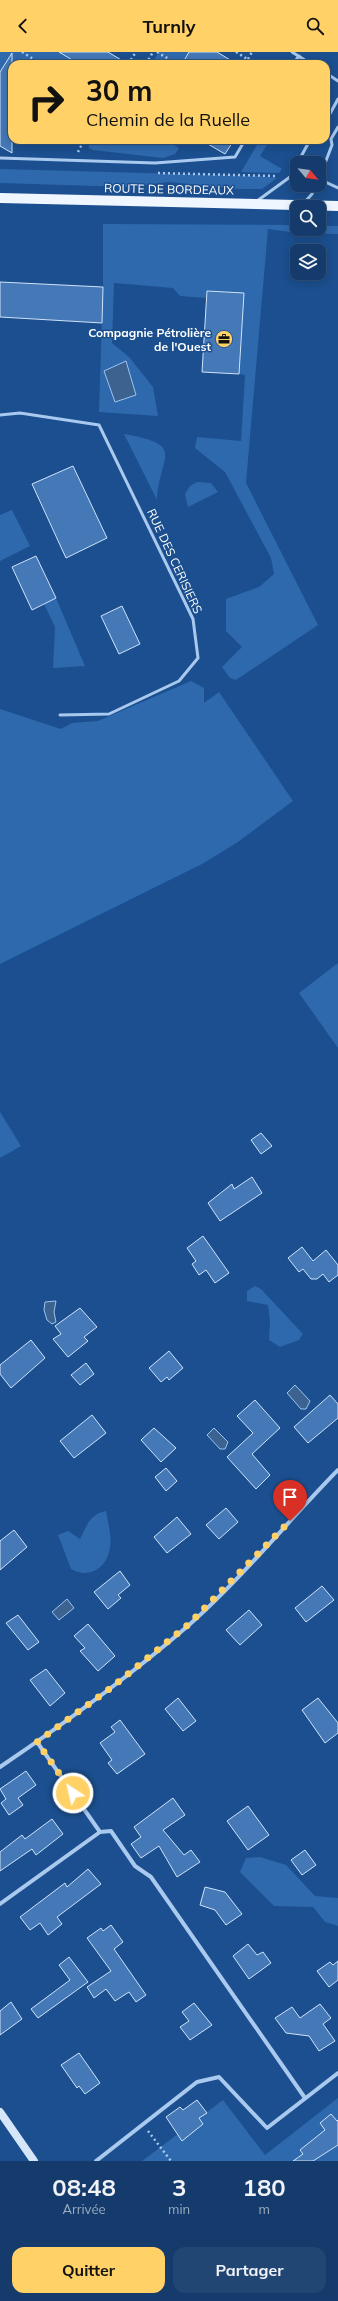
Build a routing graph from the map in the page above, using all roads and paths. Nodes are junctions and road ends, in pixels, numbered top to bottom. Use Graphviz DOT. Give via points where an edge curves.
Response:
graph roads {
  1 [pos="22,52"];
  2 [pos="157,52"];
  3 [pos="236,52"];
  4 [pos="252,52"];
  5 [pos="292,52"];
  6 [pos="299,56"];
  7 [pos="248,59"];
  8 [pos="35,60"];
  9 [pos="170,60"];
  10 [pos="296,60"];
  11 [pos="305,60"];
  12 [pos="338,99"];
  13 [pos="330,114"];
  14 [pos="338,127"];
  15 [pos="81,144"];
  16 [pos="243,144"];
  17 [pos="308,144"];
  18 [pos="301,156"];
  19 [pos="0,158"];
  20 [pos="76,160"];
  21 [pos="326,161"];
  22 [pos="290,177"];
  23 [pos="326,182"];
  24 [pos="338,188"];
  25 [pos="313,192"];
  26 [pos="0,198"];
  27 [pos="306,200"];
  28 [pos="252,204"];
  29 [pos="290,205"];
  30 [pos="326,206"];
  31 [pos="338,206"];
  32 [pos="0,415"];
  33 [pos="60,715"];
  34 [pos="338,1470"];
  35 [pos="37,1742"];
  36 [pos="0,1767"];
  37 [pos="100,1832"];
  38 [pos="0,1904"];
  39 [pos="338,2073"];
  40 [pos="305,2098"];
  41 [pos="0,2112"];
  42 [pos="143,2125"];
  43 [pos="34,2161"];
  44 [pos="96,2161"];
  45 [pos="171,2161"];
  1 -- 8 [label="path"];
  2 -- 9 [label="path"];
  3 -- 7 [label="path"];
  4 -- 7 [label="path"];
  5 -- 6 [label="lane"];
  6 -- 10 [label="lane"];
  6 -- 11 [label="lane"];
  12 -- 13 [label="lane"];
  14 -- 21 [label="lane" via="330,139 332,145"];
  15 -- 20 [label="path"];
  16 -- 20 [label="lane" via="235,157 155,163"];
  17 -- 18 [label="lane"];
  19 -- 20 [label="lane"];
  22 -- 28 [label="lane"];
  23 -- 24 [label="lane"];
  25 -- 27 [label="lane"];
  26 -- 28 [label="main road, ROUTE DE BORDEAUX"];
  28 -- 29 [label="main road, ROUTE DE BORDEAUX"];
  30 -- 31 [label="main road, ROUTE DE BORDEAUX"];
  32 -- 33 [label="lane, RUE DES CERISIERS" via="20,413 99,425 193,619 198,658 179,681 109,714"];
  34 -- 35 [label="street" via="261,1553 189,1624 112,1687"];
  35 -- 36 [label="street"];
  35 -- 37 [label="street"];
  37 -- 38 [label="street"];
  37 -- 40 [label="street" via="111,1831 136,1866 151,1877"];
  39 -- 40 [label="street"];
  40 -- 42 [label="street" via="267,2128 219,2077 197,2082"];
  41 -- 43 [label="street"];
  42 -- 44 [label="street"];
  42 -- 45 [label="path"];
}
